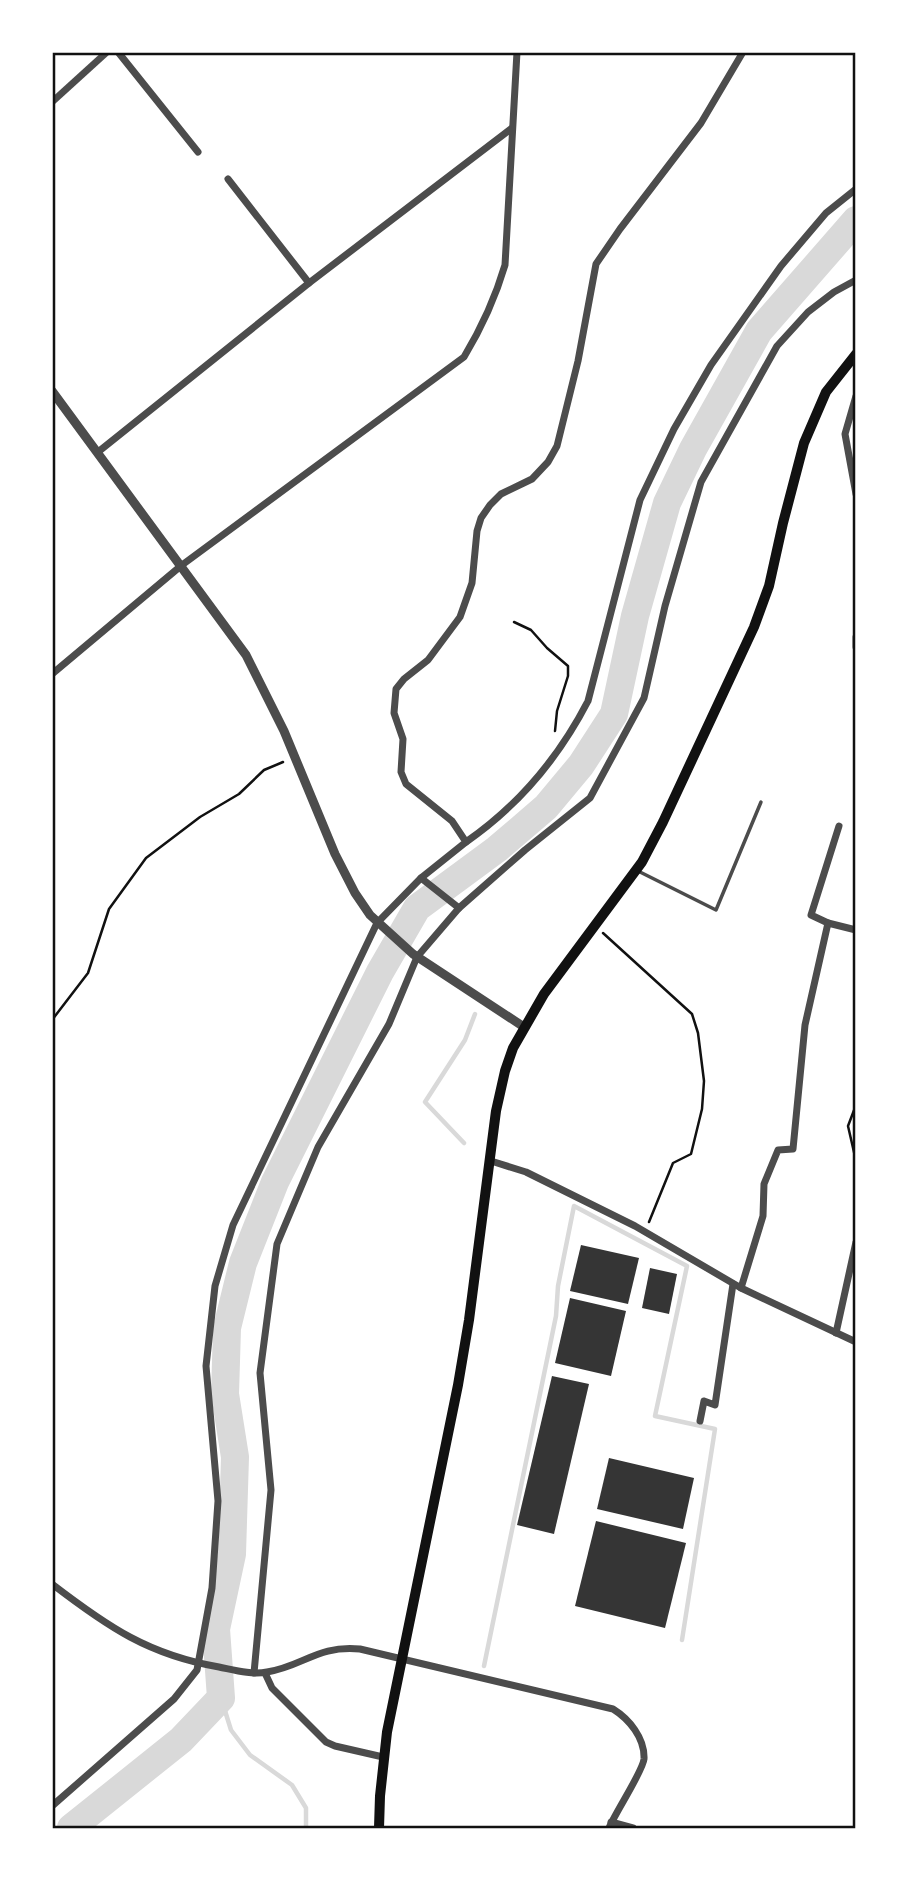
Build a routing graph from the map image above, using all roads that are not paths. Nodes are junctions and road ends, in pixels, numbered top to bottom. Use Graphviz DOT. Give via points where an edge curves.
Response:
graph roads {
  1 [pos="107,52"];
  2 [pos="118,52"];
  3 [pos="517,52"];
  4 [pos="743,52"];
  5 [pos="52,102"];
  6 [pos="512,128"];
  7 [pos="198,152"];
  8 [pos="228,180"];
  9 [pos="856,189"];
  10 [pos="856,280"];
  11 [pos="309,283"];
  12 [pos="856,355"];
  13 [pos="52,391"];
  14 [pos="856,396"];
  15 [pos="98,452"];
  16 [pos="856,494"];
  17 [pos="182,565"];
  18 [pos="856,637"];
  19 [pos="856,647"];
  20 [pos="52,674"];
  21 [pos="761,802"];
  22 [pos="839,826"];
  23 [pos="466,842"];
  24 [pos="636,870"];
  25 [pos="421,878"];
  26 [pos="459,908"];
  27 [pos="828,923"];
  28 [pos="381,926"];
  29 [pos="856,930"];
  30 [pos="415,955"];
  31 [pos="524,1027"];
  32 [pos="491,1161"];
  33 [pos="856,1242"];
  34 [pos="733,1284"];
  35 [pos="741,1288"];
  36 [pos="836,1333"];
  37 [pos="856,1342"];
  38 [pos="700,1421"];
  39 [pos="52,1584"];
  40 [pos="401,1658"];
  41 [pos="198,1663"];
  42 [pos="254,1673"];
  43 [pos="265,1673"];
  44 [pos="383,1757"];
  45 [pos="52,1806"];
  46 [pos="610,1826"];
  47 [pos="379,1829"];
  48 [pos="633,1829"];
  1 -- 5 [label="street"];
  2 -- 7 [label="street"];
  3 -- 6 [label="street"];
  4 -- 23 [label="street" via="674,162 596,264 557,446 532,479 501,494 481,518 472,583 460,617 428,660 396,689 394,713 403,739 401,772 406,783 452,821"];
  6 -- 11 [label="street"];
  6 -- 17 [label="street" via="505,265 496,297 464,357"];
  8 -- 11 [label="street"];
  9 -- 23 [label="street" via="826,213 781,266 711,365 674,429 640,500 588,701 573,730 508,809"];
  10 -- 26 [label="street" via="807,312 777,346 701,482 644,698 590,798"];
  11 -- 15 [label="street"];
  12 -- 24 [label="main road" via="826,392 804,443 769,586 754,627"];
  13 -- 15 [label="street"];
  14 -- 16 [label="street" via="845,434"];
  15 -- 17 [label="street"];
  17 -- 20 [label="street"];
  17 -- 28 [label="street" via="246,655 335,854 355,893"];
  18 -- 19 [label="street"];
  21 -- 24 [label="lane" via="716,910"];
  22 -- 27 [label="street" via="811,915"];
  23 -- 25 [label="street"];
  24 -- 31 [label="main road"];
  25 -- 26 [label="street"];
  25 -- 28 [label="street"];
  26 -- 30 [label="street"];
  27 -- 29 [label="street"];
  27 -- 35 [label="street" via="805,1025 793,1149 778,1150 764,1184 763,1216"];
  28 -- 30 [label="street"];
  28 -- 41 [label="street" via="233,1225 215,1286 206,1366 218,1501 212,1588"];
  30 -- 31 [label="street"];
  30 -- 42 [label="street" via="389,1024 318,1147 277,1244 260,1373 271,1490"];
  31 -- 32 [label="main road" via="500,1087"];
  32 -- 34 [label="street" via="526,1172 644,1231"];
  32 -- 40 [label="main road" via="458,1385"];
  33 -- 36 [label="street"];
  34 -- 35 [label="street"];
  34 -- 38 [label="street" via="715,1405 704,1401"];
  35 -- 36 [label="street"];
  36 -- 37 [label="street"];
  39 -- 41 [label="street" via="117,1632"];
  40 -- 43 [label="street" via="360,1649 330,1649"];
  40 -- 44 [label="main road"];
  40 -- 46 [label="street" via="612,1709 625,1717 640,1738 644,1760"];
  41 -- 42 [label="street"];
  41 -- 45 [label="street" via="197,1671 174,1699"];
  42 -- 43 [label="street"];
  43 -- 44 [label="street" via="272,1688 326,1742"];
  44 -- 47 [label="main road"];
  46 -- 48 [label="street"];
}
